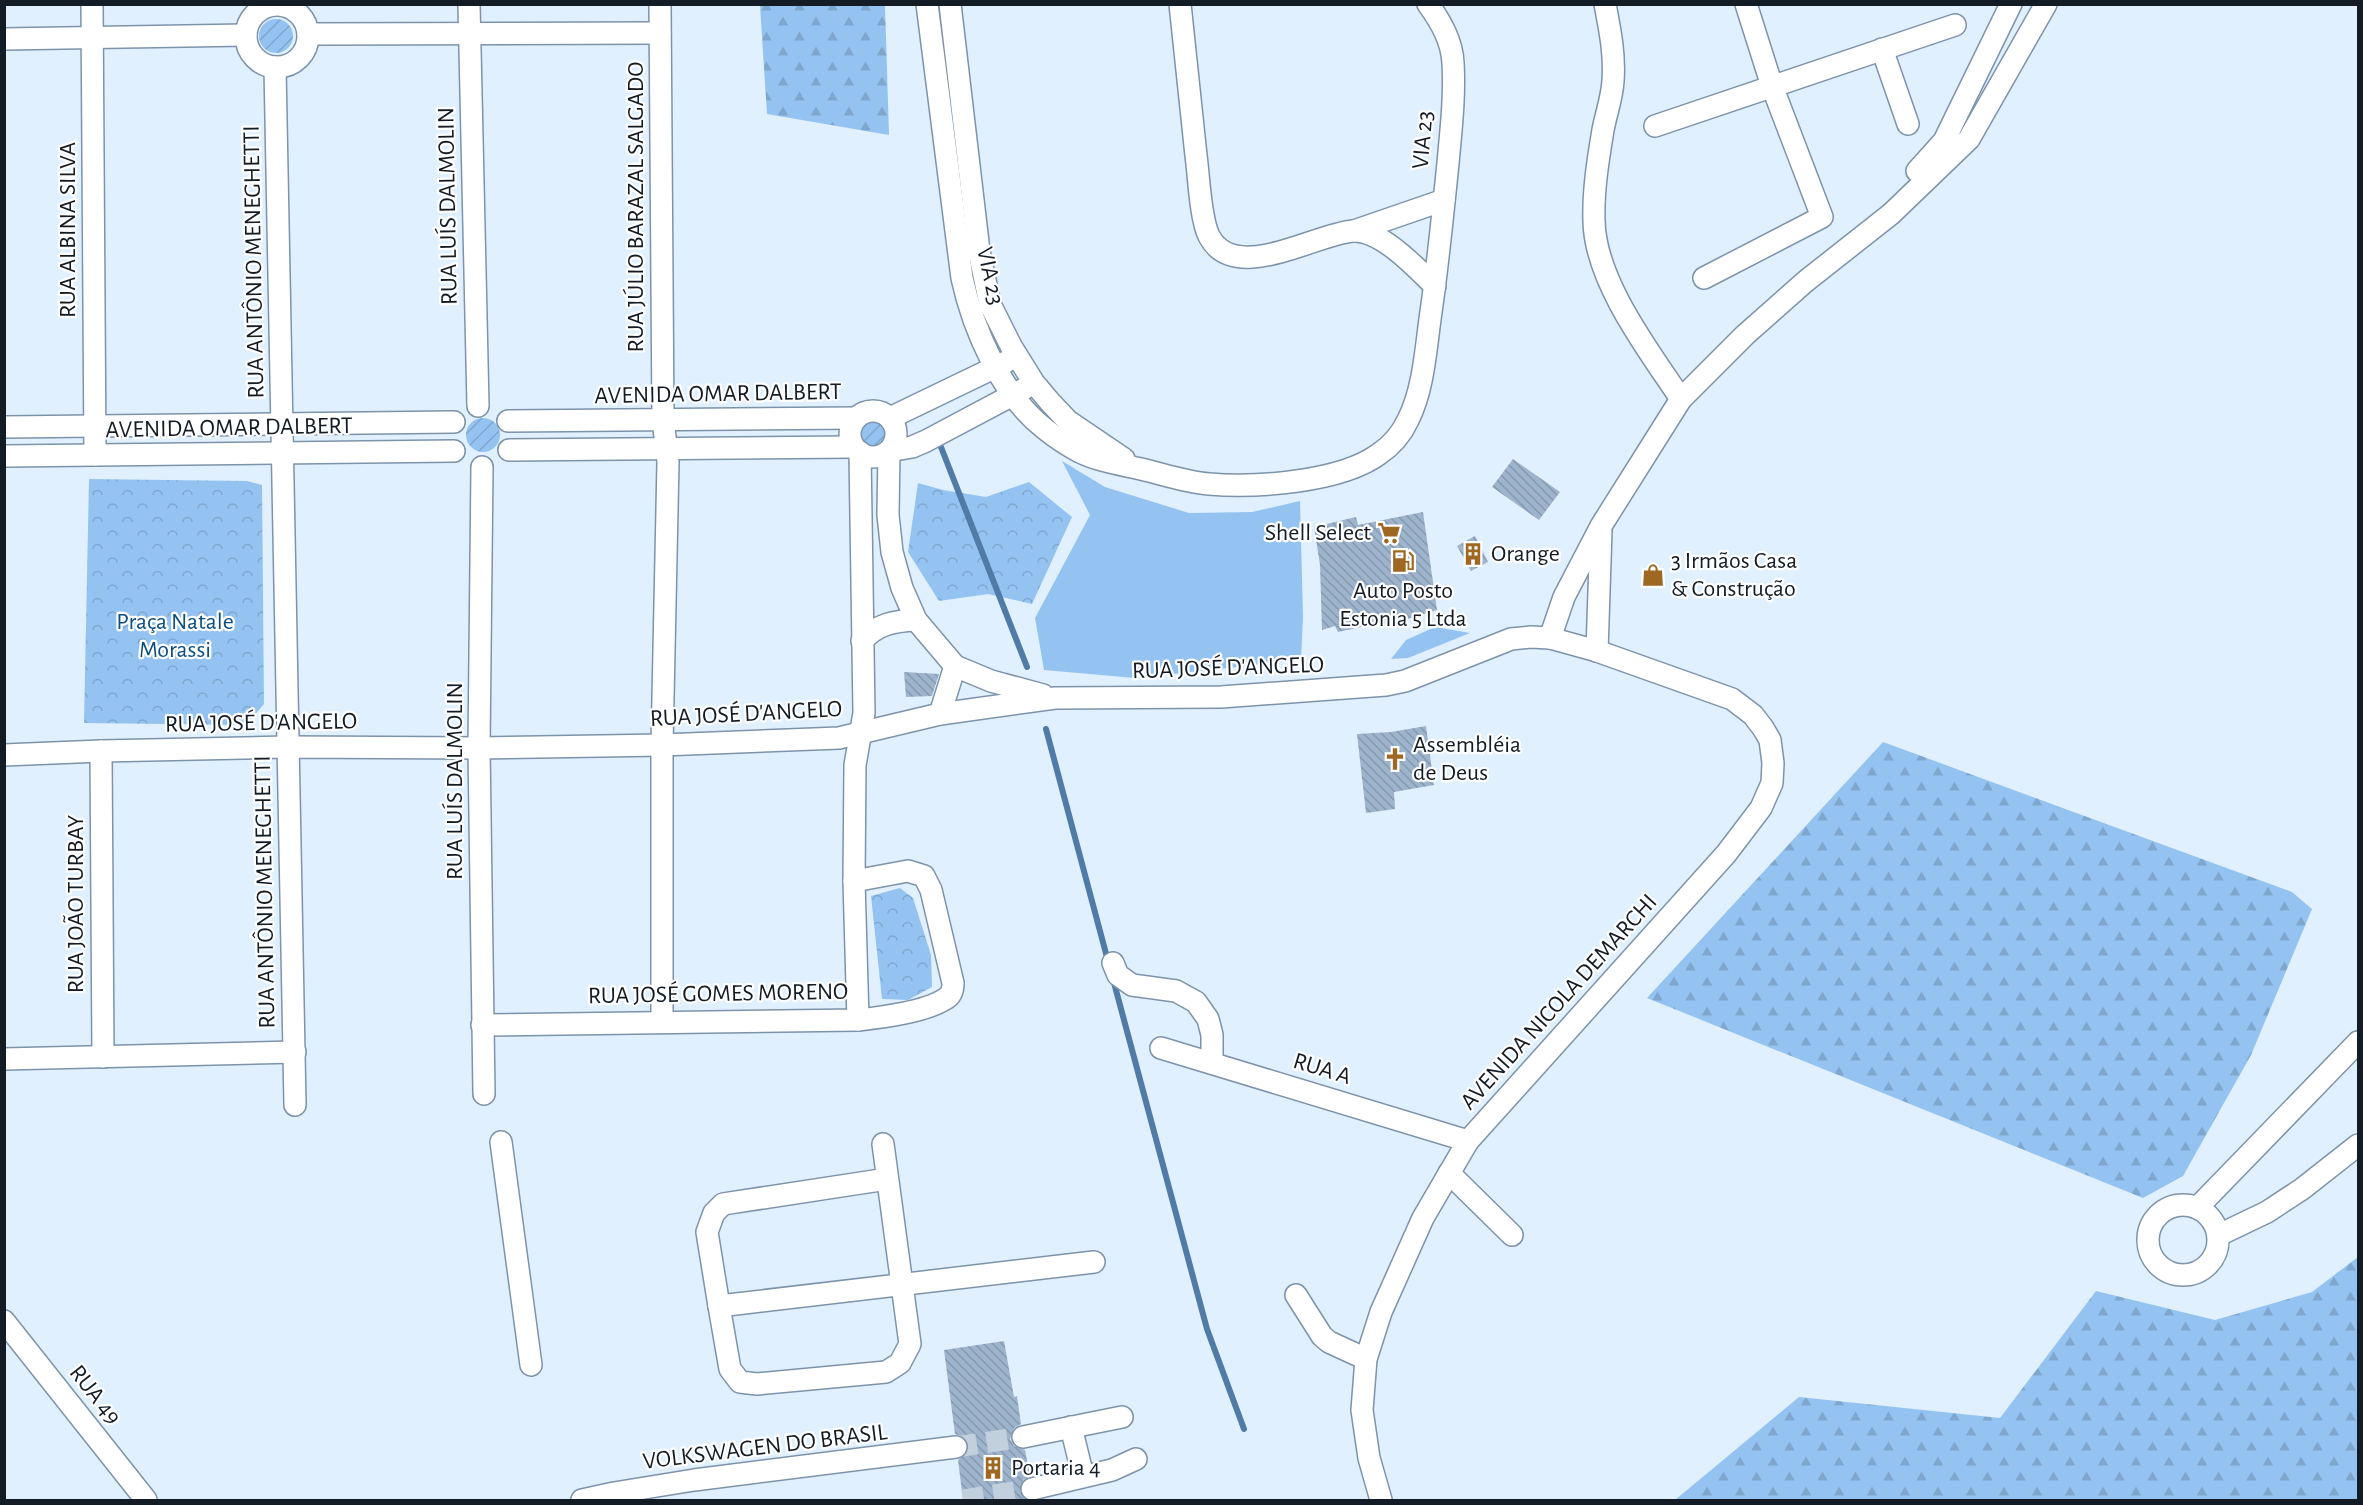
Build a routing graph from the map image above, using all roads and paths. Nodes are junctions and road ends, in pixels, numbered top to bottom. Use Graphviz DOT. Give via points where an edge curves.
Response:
graph roads {
  1 [pos="92,4"];
  2 [pos="468,4"];
  3 [pos="660,4"];
  4 [pos="927,4"];
  5 [pos="950,4"];
  6 [pos="1180,4"];
  7 [pos="1428,4"];
  8 [pos="1605,4"];
  9 [pos="1746,4"];
  10 [pos="2011,4"];
  11 [pos="2046,4"];
  12 [pos="274,5"];
  13 [pos="1955,25"];
  14 [pos="660,33"];
  15 [pos="308,34"];
  16 [pos="246,35"];
  17 [pos="469,35"];
  18 [pos="93,38"];
  19 [pos="4,39"];
  20 [pos="1882,49"];
  21 [pos="275,67"];
  22 [pos="1772,86"];
  23 [pos="1908,124"];
  24 [pos="1654,126"];
  25 [pos="1444,200"];
  26 [pos="1354,231"];
  27 [pos="1851,246"];
  28 [pos="1704,278"];
  29 [pos="1435,286"];
  30 [pos="1017,356"];
  31 [pos="996,368"];
  32 [pos="1034,383"];
  33 [pos="1013,395"];
  34 [pos="1681,399"];
  35 [pos="478,406"];
  36 [pos="856,417"];
  37 [pos="890,418"];
  38 [pos="663,420"];
  39 [pos="508,421"];
  40 [pos="454,422"];
  41 [pos="282,424"];
  42 [pos="94,426"];
  43 [pos="4,427"];
  44 [pos="666,449"];
  45 [pos="509,450"];
  46 [pos="857,450"];
  47 [pos="454,451"];
  48 [pos="889,451"];
  49 [pos="283,453"];
  50 [pos="95,455"];
  51 [pos="4,456"];
  52 [pos="482,467"];
  53 [pos="1143,470"];
  54 [pos="1601,526"];
  55 [pos="916,620"];
  56 [pos="1550,638"];
  57 [pos="862,641"];
  58 [pos="1597,651"];
  59 [pos="955,666"];
  60 [pos="1055,698"];
  61 [pos="940,714"];
  62 [pos="860,733"];
  63 [pos="662,745"];
  64 [pos="288,747"];
  65 [pos="479,748"];
  66 [pos="101,750"];
  67 [pos="4,755"];
  68 [pos="854,881"];
  69 [pos="1113,963"];
  70 [pos="858,1020"];
  71 [pos="662,1022"];
  72 [pos="482,1025"];
  73 [pos="2358,1042"];
  74 [pos="1161,1048"];
  75 [pos="295,1052"];
  76 [pos="102,1057"];
  77 [pos="4,1059"];
  78 [pos="1212,1063"];
  79 [pos="484,1094"];
  80 [pos="295,1104"];
  81 [pos="1468,1141"];
  82 [pos="501,1142"];
  83 [pos="883,1144"];
  84 [pos="2358,1144"];
  85 [pos="1449,1173"];
  86 [pos="887,1179"];
  87 [pos="2197,1208"];
  88 [pos="1512,1235"];
  89 [pos="2219,1235"];
  90 [pos="1094,1262"];
  91 [pos="901,1284"];
  92 [pos="1296,1295"];
  93 [pos="719,1306"];
  94 [pos="4,1321"];
  95 [pos="1366,1359"];
  96 [pos="531,1365"];
  97 [pos="1122,1417"];
  98 [pos="1071,1426"];
  99 [pos="1023,1437"];
  100 [pos="956,1447"];
  101 [pos="1136,1459"];
  102 [pos="1083,1476"];
  103 [pos="1032,1488"];
  104 [pos="146,1500"];
  105 [pos="582,1500"];
  106 [pos="1381,1500"];
  1 -- 18 [label="street, RUA ALBINA SILVA"];
  2 -- 17 [label="street, RUA LUÍS DALMOLIN"];
  3 -- 14 [label="street, RUA JÚLIO BARAZAL SALGADO"];
  4 -- 31 [label="street, VIA 23" via="962,278 971,314"];
  5 -- 30 [label="street, VIA 23" via="979,250 990,304"];
  6 -- 26 [label="street" via="1201,198 1208,235 1216,246 1228,254 1265,256"];
  7 -- 25 [label="street, VIA 23" via="1447,34 1453,62"];
  8 -- 34 [label="street" via="1612,39 1613,82 1595,185 1594,223 1601,261 1619,302"];
  9 -- 22 [label="street"];
  10 -- 27 [label="street" via="1944,141"];
  11 -- 27 [label="street" via="1969,139 1891,214"];
  12 -- 15 [label="street" via="298,13"];
  12 -- 16 [label="street" via="254,15"];
  13 -- 20 [label="street"];
  14 -- 17 [label="street"];
  14 -- 38 [label="street, RUA JÚLIO BARAZAL SALGADO"];
  15 -- 17 [label="street"];
  15 -- 21 [label="street" via="299,58"];
  16 -- 18 [label="street"];
  16 -- 21 [label="street" via="254,57"];
  17 -- 35 [label="street, RUA LUÍS DALMOLIN"];
  18 -- 19 [label="street"];
  18 -- 42 [label="street, RUA ALBINA SILVA"];
  20 -- 22 [label="street"];
  20 -- 23 [label="street"];
  21 -- 41 [label="street, RUA ANTÔNIO MENEGHETTI"];
  22 -- 24 [label="street"];
  22 -- 28 [label="street" via="1822,217"];
  25 -- 26 [label="street"];
  25 -- 29 [label="street, VIA 23"];
  26 -- 29 [label="street" via="1376,237 1401,252"];
  27 -- 34 [label="street" via="1745,335"];
  29 -- 53 [label="street, VIA 23" via="1422,375 1408,419 1395,440 1378,455 1346,470 1269,485 1209,484"];
  30 -- 31 [label="street"];
  30 -- 32 [label="street, VIA 23"];
  31 -- 33 [label="street, VIA 23"];
  31 -- 37 [label="street"];
  32 -- 33 [label="street"];
  32 -- 53 [label="street, VIA 23" via="1068,421"];
  33 -- 48 [label="street" via="926,441"];
  33 -- 53 [label="street, VIA 23" via="1043,428 1078,451"];
  34 -- 54 [label="street"];
  35 -- 39 [label="street" via="496,409"];
  35 -- 40 [label="street" via="464,411"];
  36 -- 37 [label="street" via="870,411 885,413"];
  36 -- 38 [label="street, AVENIDA OMAR DALBERT"];
  36 -- 46 [label="street" via="850,432"];
  37 -- 48 [label="street" via="896,431"];
  38 -- 39 [label="street, AVENIDA OMAR DALBERT"];
  38 -- 44 [label="street, RUA JÚLIO BARAZAL SALGADO"];
  39 -- 45 [label="street" via="512,436"];
  40 -- 41 [label="street, AVENIDA OMAR DALBERT"];
  40 -- 47 [label="street" via="450,437"];
  41 -- 42 [label="street, AVENIDA OMAR DALBERT"];
  41 -- 49 [label="street, RUA ANTÔNIO MENEGHETTI"];
  42 -- 43 [label="street, AVENIDA OMAR DALBERT"];
  42 -- 50 [label="street, RUA ALBINA SILVA"];
  44 -- 45 [label="street"];
  44 -- 46 [label="street"];
  44 -- 63 [label="street, RUA JÚLIO BARAZAL SALGADO" via="669,462"];
  45 -- 52 [label="street" via="497,462"];
  46 -- 48 [label="street" via="874,457"];
  46 -- 57 [label="street, RUA JOSÉ GOMES MORENO"];
  47 -- 49 [label="street, AVENIDA OMAR DALBERT"];
  47 -- 52 [label="street" via="466,463"];
  48 -- 55 [label="street" via="892,552"];
  49 -- 50 [label="street, AVENIDA OMAR DALBERT"];
  49 -- 64 [label="street, RUA ANTÔNIO MENEGHETTI"];
  50 -- 51 [label="street, AVENIDA OMAR DALBERT"];
  52 -- 65 [label="street, RUA LUÍS DALMOLIN"];
  54 -- 56 [label="street" via="1564,597"];
  54 -- 58 [label="street"];
  55 -- 57 [label="street" via="883,624"];
  55 -- 59 [label="street"];
  56 -- 58 [label="street, AVENIDA NICOLA DEMARCHI"];
  56 -- 60 [label="street, RUA JOSÉ D'ANGELO" via="1511,639 1386,685 1221,698"];
  57 -- 62 [label="street, RUA JOSÉ GOMES MORENO" via="864,713"];
  58 -- 81 [label="street, AVENIDA NICOLA DEMARCHI" via="1732,699 1753,715 1770,740 1772,783 1761,808 1726,854"];
  59 -- 60 [label="street" via="991,681"];
  59 -- 61 [label="street"];
  60 -- 61 [label="street, RUA JOSÉ D'ANGELO"];
  61 -- 62 [label="street, RUA JOSÉ D'ANGELO"];
  62 -- 63 [label="street, RUA JOSÉ D'ANGELO" via="839,738"];
  62 -- 68 [label="street, RUA JOSÉ GOMES MORENO" via="855,765"];
  63 -- 65 [label="street, RUA JOSÉ D'ANGELO"];
  63 -- 71 [label="street, RUA JÚLIO BARAZAL SALGADO"];
  64 -- 65 [label="street, RUA JOSÉ D'ANGELO"];
  64 -- 66 [label="street, RUA JOSÉ D'ANGELO"];
  64 -- 75 [label="street, RUA ANTÔNIO MENEGHETTI"];
  65 -- 72 [label="street, RUA LUÍS DALMOLIN"];
  66 -- 67 [label="street, RUA JOSÉ D'ANGELO"];
  66 -- 76 [label="street, RUA JOÃO TURBAY"];
  68 -- 70 [label="street, RUA JOSÉ GOMES MORENO"];
  68 -- 70 [label="street" via="908,871 924,876 931,890 953,983 945,1000 902,1014"];
  69 -- 78 [label="street" via="1118,975 1132,985 1176,991 1196,1002 1208,1019"];
  70 -- 71 [label="street, RUA JOSÉ GOMES MORENO"];
  71 -- 72 [label="street, RUA JOSÉ GOMES MORENO"];
  72 -- 79 [label="street, RUA LUÍS DALMOLIN"];
  73 -- 87 [label="street"];
  74 -- 78 [label="street, RUA A"];
  75 -- 76 [label="street"];
  75 -- 80 [label="street, RUA ANTÔNIO MENEGHETTI"];
  76 -- 77 [label="street"];
  78 -- 81 [label="street, RUA A"];
  81 -- 85 [label="street, AVENIDA NICOLA DEMARCHI"];
  82 -- 96 [label="street"];
  83 -- 86 [label="street"];
  84 -- 89 [label="street" via="2302,1189"];
  85 -- 88 [label="street"];
  85 -- 95 [label="street, AVENIDA NICOLA DEMARCHI" via="1423,1218 1381,1312"];
  86 -- 91 [label="street"];
  86 -- 93 [label="street" via="723,1204 714,1213 707,1232"];
  87 -- 89 [label="street" via="2214,1222"];
  87 -- 89 [label="street" via="2175,1206 2156,1217 2148,1237 2153,1259 2169,1273 2191,1275 2210,1264 2216,1255"];
  90 -- 91 [label="street"];
  91 -- 93 [label="street"];
  91 -- 93 [label="street" via="910,1344 900,1363 886,1372 757,1384 740,1382 730,1369"];
  92 -- 95 [label="street" via="1322,1336"];
  94 -- 104 [label="street, RUA 49"];
  95 -- 106 [label="street, AVENIDA NICOLA DEMARCHI" via="1362,1410 1369,1458"];
  97 -- 98 [label="street"];
  98 -- 99 [label="street"];
  98 -- 102 [label="street"];
  100 -- 105 [label="street, VOLKSWAGEN DO BRASIL" via="694,1480"];
  101 -- 102 [label="street" via="1112,1470"];
  102 -- 103 [label="street"];
}
